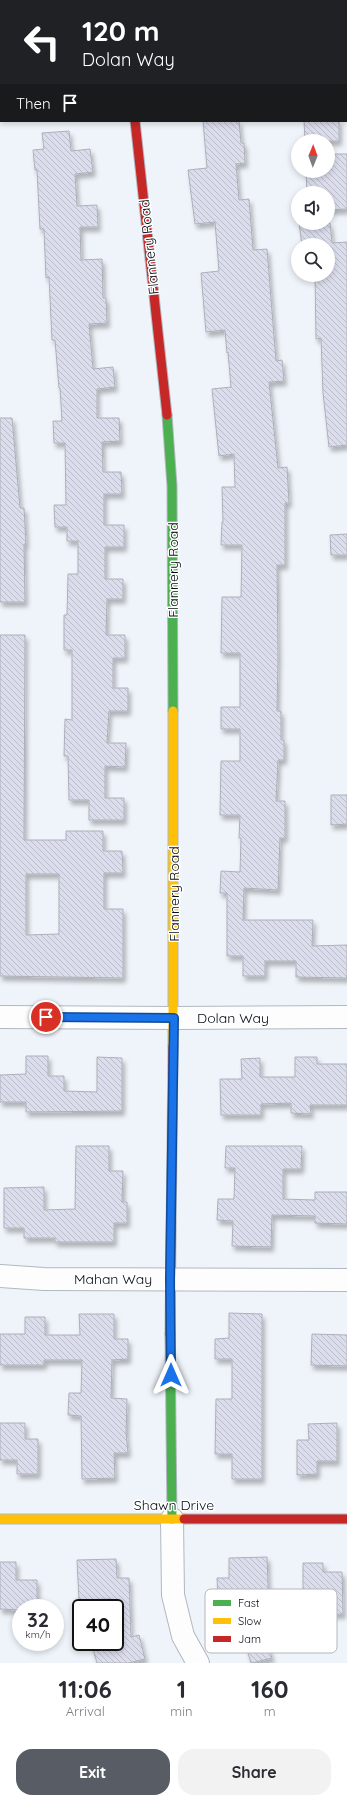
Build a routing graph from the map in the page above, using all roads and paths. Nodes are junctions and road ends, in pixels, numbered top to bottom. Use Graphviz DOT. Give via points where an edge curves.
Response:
graph roads {
  1 [pos="135,122"];
  2 [pos="0,1017"];
  3 [pos="347,1017"];
  4 [pos="174,1018"];
  5 [pos="0,1276"];
  6 [pos="170,1279"];
  7 [pos="347,1280"];
  8 [pos="0,1519"];
  9 [pos="172,1519"];
  10 [pos="347,1519"];
  11 [pos="198,1663"];
  1 -- 4 [label="street, Flannery Road" via="172,486"];
  2 -- 4 [label="street, Dolan Way"];
  3 -- 4 [label="street, Dolan Way"];
  4 -- 6 [label="street, Flannery Road"];
  5 -- 6 [label="street, Mahan Way" via="44,1279"];
  6 -- 7 [label="street, Mahan Way"];
  6 -- 9 [label="street, Flannery Road"];
  8 -- 9 [label="street, Shawn Drive"];
  9 -- 10 [label="street, Shawn Drive"];
  9 -- 11 [label="street, Flannery Road" via="173,1595 183,1636"];
}
